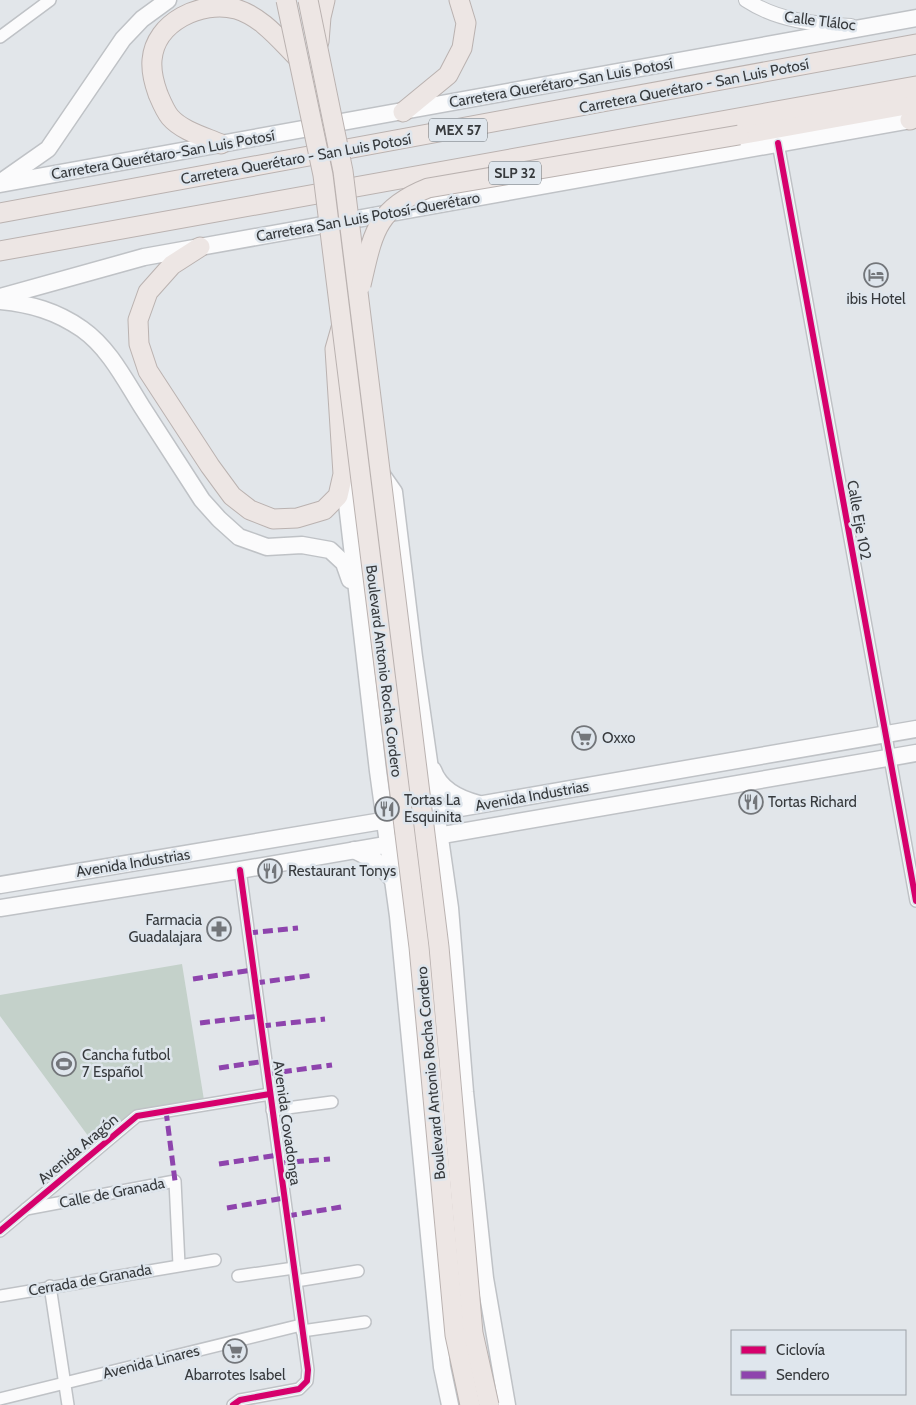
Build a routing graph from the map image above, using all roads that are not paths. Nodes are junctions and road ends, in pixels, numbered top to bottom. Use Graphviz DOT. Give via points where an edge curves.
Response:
graph roads {
  1 [pos="50,0"];
  2 [pos="168,0"];
  3 [pos="286,0"];
  4 [pos="308,0"];
  5 [pos="317,0"];
  6 [pos="325,0"];
  7 [pos="460,0"];
  8 [pos="746,0"];
  9 [pos="916,18"];
  10 [pos="867,27"];
  11 [pos="0,37"];
  12 [pos="916,44"];
  13 [pos="319,56"];
  14 [pos="298,58"];
  15 [pos="916,86"];
  16 [pos="403,112"];
  17 [pos="914,115"];
  18 [pos="778,143"];
  19 [pos="221,144"];
  20 [pos="0,184"];
  21 [pos="0,214"];
  22 [pos="200,247"];
  23 [pos="0,252"];
  24 [pos="0,299"];
  25 [pos="358,299"];
  26 [pos="341,328"];
  27 [pos="379,470"];
  28 [pos="343,474"];
  29 [pos="359,608"];
  30 [pos="916,729"];
  31 [pos="886,735"];
  32 [pos="916,753"];
  33 [pos="890,758"];
  34 [pos="429,760"];
  35 [pos="378,771"];
  36 [pos="491,803"];
  37 [pos="436,812"];
  38 [pos="385,821"];
  39 [pos="480,828"];
  40 [pos="340,829"];
  41 [pos="440,836"];
  42 [pos="388,844"];
  43 [pos="354,850"];
  44 [pos="240,870"];
  45 [pos="445,872"];
  46 [pos="393,880"];
  47 [pos="0,885"];
  48 [pos="916,901"];
  49 [pos="0,908"];
  50 [pos="450,908"];
  51 [pos="398,916"];
  52 [pos="270,1094"];
  53 [pos="332,1102"];
  54 [pos="272,1110"];
  55 [pos="24,1210"];
  56 [pos="0,1230"];
  57 [pos="215,1260"];
  58 [pos="179,1265"];
  59 [pos="294,1268"];
  60 [pos="358,1271"];
  61 [pos="238,1276"];
  62 [pos="296,1281"];
  63 [pos="50,1286"];
  64 [pos="0,1296"];
  65 [pos="365,1322"];
  66 [pos="302,1328"];
  67 [pos="65,1384"];
  68 [pos="0,1400"];
  69 [pos="68,1405"];
  70 [pos="233,1405"];
  71 [pos="450,1405"];
  72 [pos="470,1405"];
  73 [pos="489,1405"];
  74 [pos="507,1405"];
  1 -- 11 [label="street"];
  2 -- 20 [label="main road" via="142,19 123,39 48,149"];
  3 -- 14 [label="highway, Boulevard Antonio Rocha Cordero, bridge"];
  4 -- 13 [label="highway, SLP 32, bridge"];
  5 -- 13 [label="main road"];
  6 -- 13 [label="highway, bridge"];
  7 -- 16 [label="highway" via="466,23 458,57 448,75"];
  8 -- 10 [label="street, Calle Tláloc" via="765,11 794,20"];
  9 -- 10 [label="main road, Carretera Querétaro-San Luis Potosí"];
  10 -- 16 [label="main road, Carretera Querétaro-San Luis Potosí"];
  12 -- 21 [label="highway, Carretera Querétaro - San Luis Potosí / MEX 57"];
  13 -- 25 [label="highway, Boulevard Antonio Rocha Cordero / SLP 32, bridge" via="343,171"];
  14 -- 19 [label="highway" via="256,18 235,8 216,5 174,20 160,37 152,59 152,80 171,118"];
  14 -- 26 [label="highway, Boulevard Antonio Rocha Cordero, bridge" via="323,175"];
  15 -- 23 [label="highway, MEX 57"];
  16 -- 19 [label="main road, Carretera Querétaro-San Luis Potosí"];
  17 -- 18 [label="main road, Carretera San Luis Potosí-Querétaro"];
  17 -- 25 [label="highway, SLP 32, bridge" via="739,135 428,188 410,196 380,222"];
  18 -- 22 [label="main road, Carretera San Luis Potosí-Querétaro"];
  18 -- 31 [label="street, Calle Eje 102"];
  19 -- 20 [label="main road, Carretera Querétaro-San Luis Potosí"];
  22 -- 24 [label="main road, Carretera San Luis Potosí-Querétaro" via="144,257"];
  22 -- 28 [label="highway" via="172,265 148,292 138,320 139,344 148,371 232,496 250,510 273,519 297,518 324,510 338,496"];
  24 -- 29 [label="main road" via="35,306 82,329 116,366 202,500 219,519 240,536 267,547 302,545 330,550 344,563"];
  25 -- 27 [label="highway, Boulevard Antonio Rocha Cordero / SLP 32, bridge"];
  26 -- 28 [label="highway" via="335,349"];
  26 -- 72 [label="highway, Boulevard Antonio Rocha Cordero, bridge" via="419,947 455,1336"];
  27 -- 34 [label="main road, Boulevard Antonio Rocha Cordero / SLP 32" via="394,492"];
  27 -- 73 [label="highway, Boulevard Antonio Rocha Cordero / SLP 32, bridge" via="439,946 473,1333"];
  28 -- 29 [label="main road, Boulevard Antonio Rocha Cordero"];
  29 -- 35 [label="main road, Boulevard Antonio Rocha Cordero"];
  30 -- 31 [label="main road, Avenida Industrias"];
  31 -- 33 [label="street, Calle Eje 102"];
  31 -- 36 [label="main road, Avenida Industrias"];
  32 -- 33 [label="main road, Avenida Industrias"];
  33 -- 39 [label="main road, Avenida Industrias"];
  33 -- 48 [label="street, Calle Eje 102"];
  34 -- 35 [label="main road" via="423,780 409,789 394,787"];
  34 -- 36 [label="main road" via="435,776 449,791 469,801"];
  34 -- 37 [label="main road, Boulevard Antonio Rocha Cordero / SLP 32"];
  35 -- 38 [label="main road, Boulevard Antonio Rocha Cordero"];
  35 -- 40 [label="main road" via="376,801 371,810 363,820"];
  36 -- 37 [label="main road, Avenida Industrias"];
  37 -- 38 [label="main road, Avenida Industrias"];
  37 -- 41 [label="main road, Boulevard Antonio Rocha Cordero / SLP 32"];
  38 -- 40 [label="main road, Avenida Industrias"];
  38 -- 42 [label="main road, Boulevard Antonio Rocha Cordero"];
  39 -- 41 [label="main road, Avenida Industrias"];
  39 -- 45 [label="main road" via="460,839 452,848"];
  40 -- 47 [label="main road, Avenida Industrias"];
  41 -- 42 [label="main road, Avenida Industrias"];
  41 -- 45 [label="main road, Boulevard Antonio Rocha Cordero / SLP 32"];
  42 -- 43 [label="main road, Avenida Industrias"];
  42 -- 46 [label="main road, Boulevard Antonio Rocha Cordero"];
  43 -- 44 [label="main road, Avenida Industrias"];
  43 -- 46 [label="main road" via="376,860"];
  44 -- 49 [label="main road, Avenida Industrias"];
  44 -- 52 [label="street, Avenida Covadonga"];
  45 -- 50 [label="main road, Boulevard Antonio Rocha Cordero / SLP 32"];
  46 -- 51 [label="main road, Boulevard Antonio Rocha Cordero"];
  50 -- 51 [label="main road" via="437,887 416,882 401,895"];
  50 -- 74 [label="main road, Boulevard Antonio Rocha Cordero / SLP 32" via="485,1278"];
  51 -- 71 [label="main road, Boulevard Antonio Rocha Cordero" via="442,1367"];
  52 -- 54 [label="street, Avenida Covadonga"];
  52 -- 55 [label="street, Avenida Aragón" via="137,1116"];
  53 -- 54 [label="street"];
  54 -- 59 [label="street, Avenida Covadonga"];
  55 -- 56 [label="street, Avenida Aragón"];
  55 -- 58 [label="street, Calle de Granada" via="176,1181"];
  57 -- 58 [label="street, Cerrada de Granada"];
  58 -- 63 [label="street, Cerrada de Granada"];
  59 -- 61 [label="street"];
  59 -- 62 [label="street, Avenida Covadonga"];
  60 -- 62 [label="street"];
  62 -- 66 [label="street, Avenida Covadonga"];
  63 -- 64 [label="street, Cerrada de Granada"];
  63 -- 67 [label="street"];
  65 -- 66 [label="street, Avenida Linares"];
  66 -- 67 [label="street, Avenida Linares"];
  66 -- 70 [label="street, Avenida Covadonga" via="307,1381 299,1389 240,1400"];
  67 -- 68 [label="street, Avenida Linares"];
  67 -- 69 [label="street"];
}
